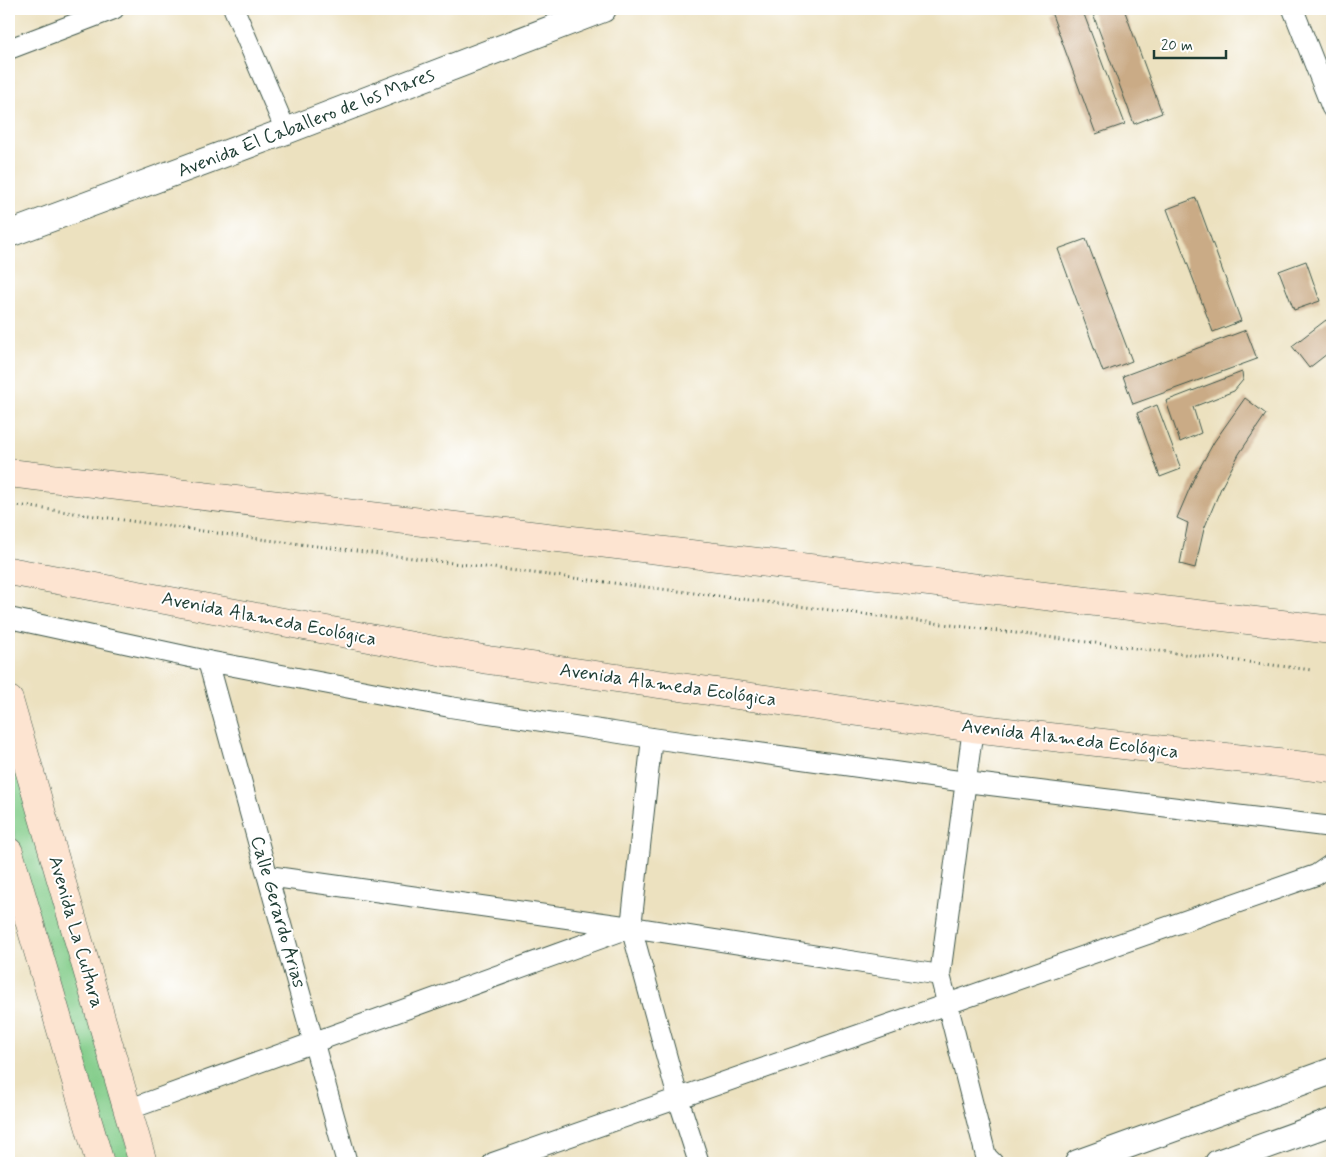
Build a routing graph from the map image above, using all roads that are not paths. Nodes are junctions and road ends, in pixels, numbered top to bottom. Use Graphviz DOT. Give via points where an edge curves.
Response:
graph roads {
  1 [pos="114,9"];
  2 [pos="234,9"];
  3 [pos="603,9"];
  4 [pos="1293,9"];
  5 [pos="9,49"];
  6 [pos="1332,108"];
  7 [pos="286,132"];
  8 [pos="9,234"];
  9 [pos="9,473"];
  10 [pos="9,571"];
  11 [pos="9,618"];
  12 [pos="1332,630"];
  13 [pos="208,660"];
  14 [pos="9,700"];
  15 [pos="973,728"];
  16 [pos="652,738"];
  17 [pos="1332,769"];
  18 [pos="966,782"];
  19 [pos="1332,827"];
  20 [pos="9,856"];
  21 [pos="1332,864"];
  22 [pos="268,876"];
  23 [pos="631,927"];
  24 [pos="940,975"];
  25 [pos="946,1004"];
  26 [pos="315,1043"];
  27 [pos="1332,1071"];
  28 [pos="678,1098"];
  29 [pos="127,1110"];
  30 [pos="1332,1122"];
  31 [pos="100,1163"];
  32 [pos="143,1163"];
  33 [pos="348,1163"];
  34 [pos="493,1163"];
  35 [pos="699,1163"];
  36 [pos="993,1163"];
  37 [pos="1078,1163"];
  38 [pos="1218,1163"];
  1 -- 5 [label="street"];
  2 -- 7 [label="street"];
  3 -- 7 [label="street, Avenida El Caballero de los Mares"];
  4 -- 6 [label="street"];
  7 -- 8 [label="street, Avenida El Caballero de los Mares"];
  9 -- 12 [label="main road"];
  10 -- 15 [label="main road, Avenida Alameda Ecológica" via="488,660"];
  11 -- 13 [label="street"];
  13 -- 16 [label="street" via="450,707"];
  13 -- 22 [label="street, Calle Gerardo Arias"];
  14 -- 29 [label="main road, Avenida La Cultura"];
  15 -- 17 [label="main road, Avenida Alameda Ecológica"];
  15 -- 18 [label="street"];
  16 -- 18 [label="street"];
  16 -- 23 [label="street"];
  18 -- 19 [label="street"];
  18 -- 24 [label="street"];
  20 -- 31 [label="main road"];
  21 -- 25 [label="street" via="1316,875"];
  22 -- 23 [label="street"];
  22 -- 26 [label="street, Calle Gerardo Arias"];
  23 -- 24 [label="street"];
  23 -- 26 [label="street"];
  23 -- 28 [label="street"];
  24 -- 25 [label="street"];
  25 -- 28 [label="street"];
  25 -- 36 [label="street" via="986,1156"];
  26 -- 29 [label="street"];
  26 -- 33 [label="street, Calle Gerardo Arias"];
  27 -- 37 [label="street"];
  28 -- 34 [label="street"];
  28 -- 35 [label="street"];
  29 -- 32 [label="main road, Avenida La Cultura"];
  30 -- 38 [label="street"];
}
